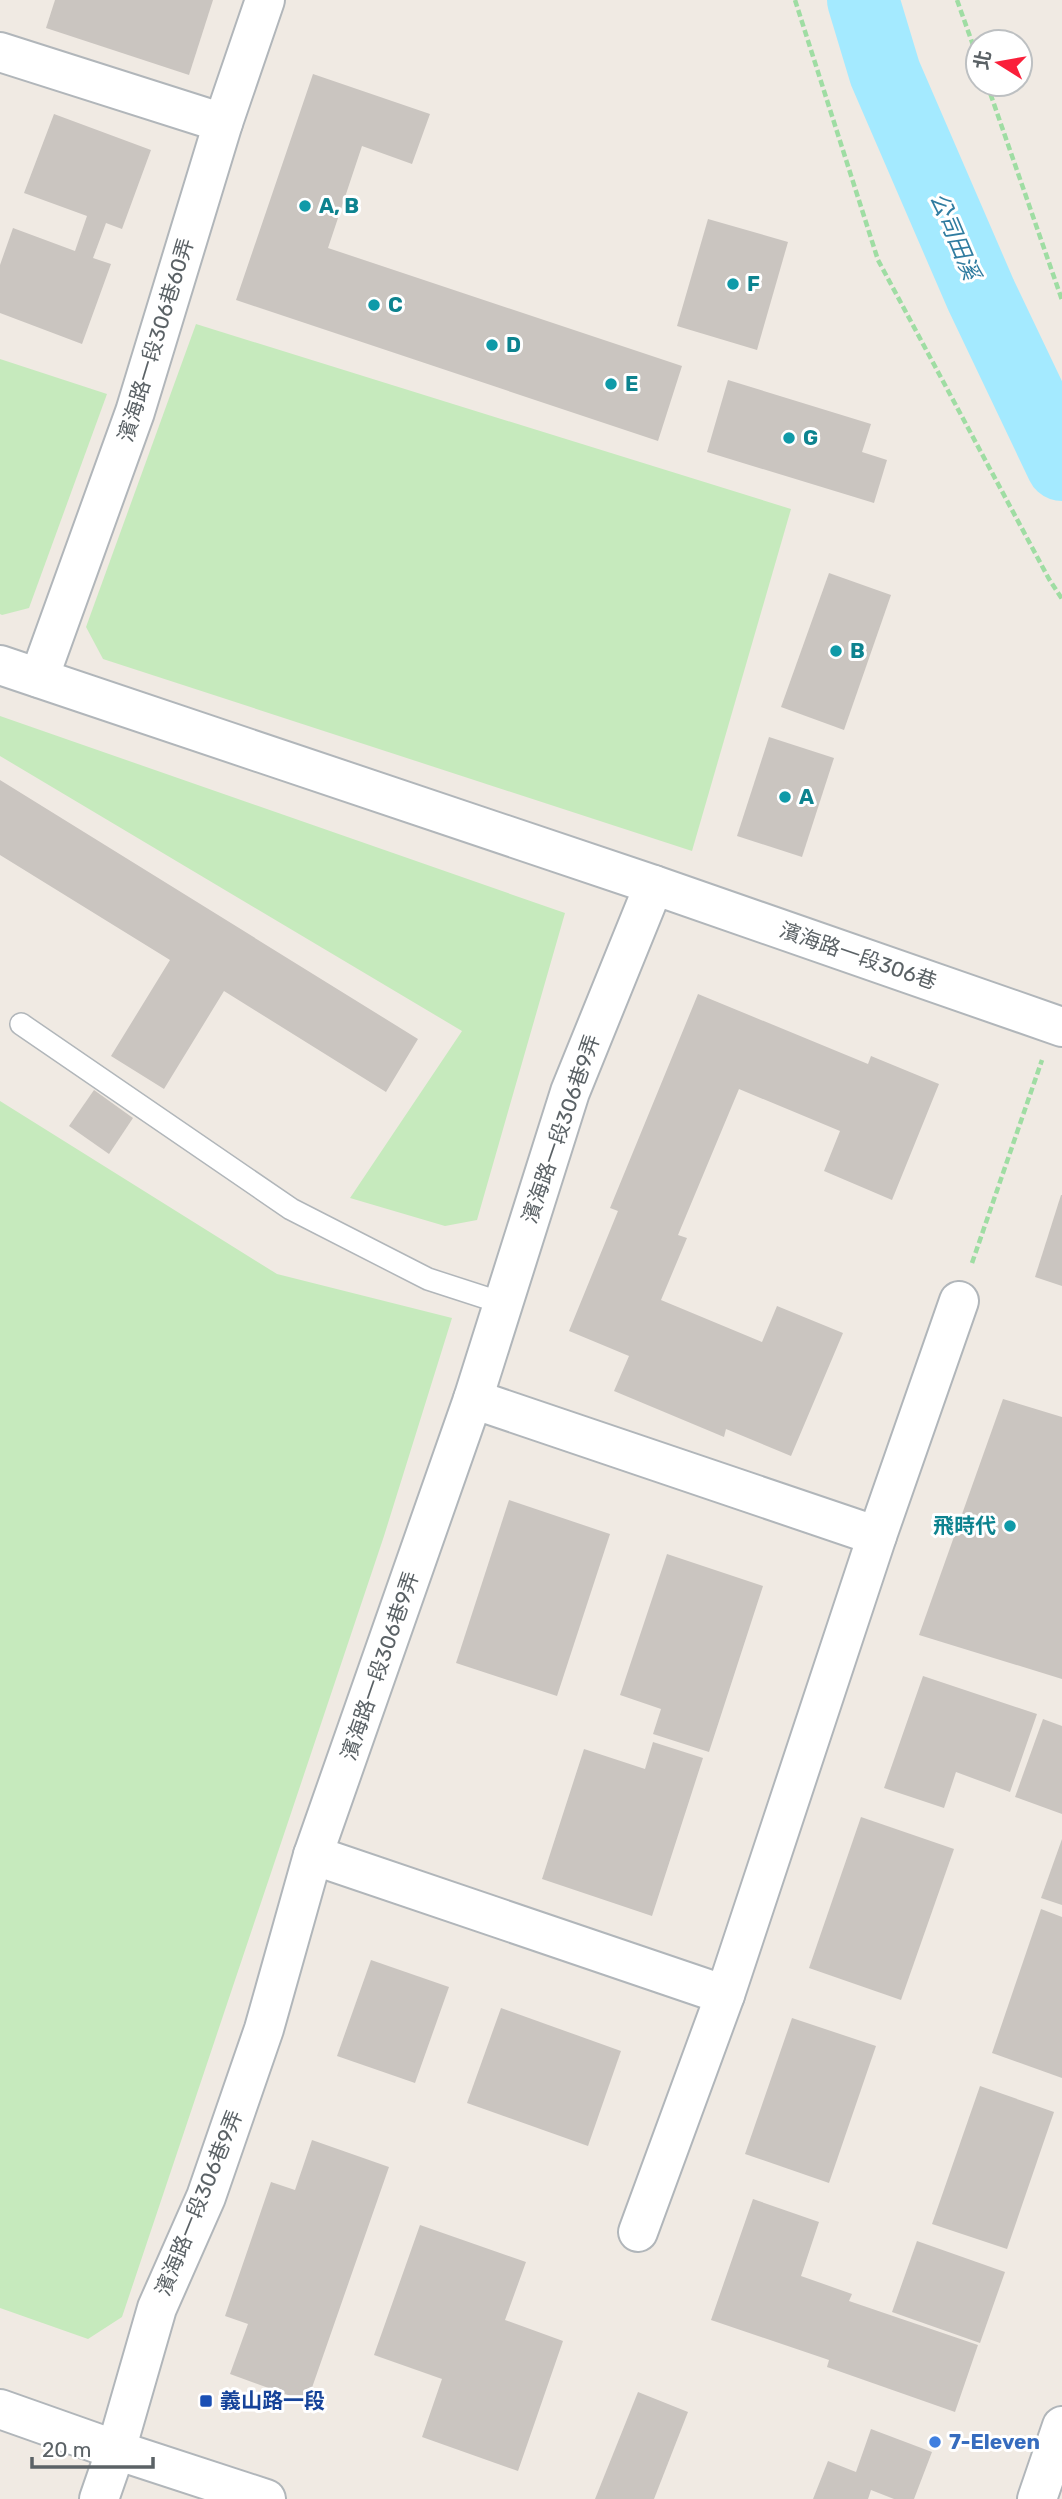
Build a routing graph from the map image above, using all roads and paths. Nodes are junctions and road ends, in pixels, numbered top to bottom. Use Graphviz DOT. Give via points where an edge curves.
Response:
graph roads {
  1 [pos="265,0"];
  2 [pos="795,0"];
  3 [pos="957,0"];
  4 [pos="967,28"];
  5 [pos="0,52"];
  6 [pos="992,98"];
  7 [pos="223,122"];
  8 [pos="1062,300"];
  9 [pos="1062,599"];
  10 [pos="0,665"];
  11 [pos="39,678"];
  12 [pos="654,885"];
  13 [pos="21,1024"];
  14 [pos="1058,1026"];
  15 [pos="959,1301"];
  16 [pos="502,1303"];
  17 [pos="474,1399"];
  18 [pos="877,1536"];
  19 [pos="313,1855"];
  20 [pos="725,1995"];
  21 [pos="638,2232"];
  22 [pos="0,2409"];
  23 [pos="1062,2426"];
  24 [pos="116,2450"];
  25 [pos="99,2499"];
  26 [pos="266,2499"];
  27 [pos="1037,2499"];
  1 -- 7 [label="street, 濱海路一段306巷60弄"];
  2 -- 9 [label="path" via="878,260"];
  3 -- 4 [label="path"];
  5 -- 7 [label="street"];
  6 -- 8 [label="path"];
  7 -- 11 [label="street, 濱海路一段306巷60弄" via="135,412"];
  10 -- 11 [label="street, 濱海路一段306巷"];
  11 -- 12 [label="street, 濱海路一段306巷"];
  12 -- 14 [label="street, 濱海路一段306巷"];
  12 -- 16 [label="street, 濱海路一段306巷9弄" via="570,1091"];
  13 -- 16 [label="lane" via="291,1209 429,1279"];
  14 -- 15 [label="path"];
  15 -- 18 [label="street"];
  16 -- 17 [label="street, 濱海路一段306巷9弄"];
  17 -- 18 [label="street"];
  17 -- 19 [label="street, 濱海路一段306巷9弄"];
  18 -- 20 [label="street"];
  19 -- 20 [label="street"];
  19 -- 24 [label="street, 濱海路一段306巷9弄" via="264,2029 206,2197 157,2308"];
  20 -- 21 [label="street"];
  22 -- 24 [label="street"];
  23 -- 27 [label="street"];
  24 -- 25 [label="street, 濱海路一段306巷9弄"];
  24 -- 26 [label="street"];
}
